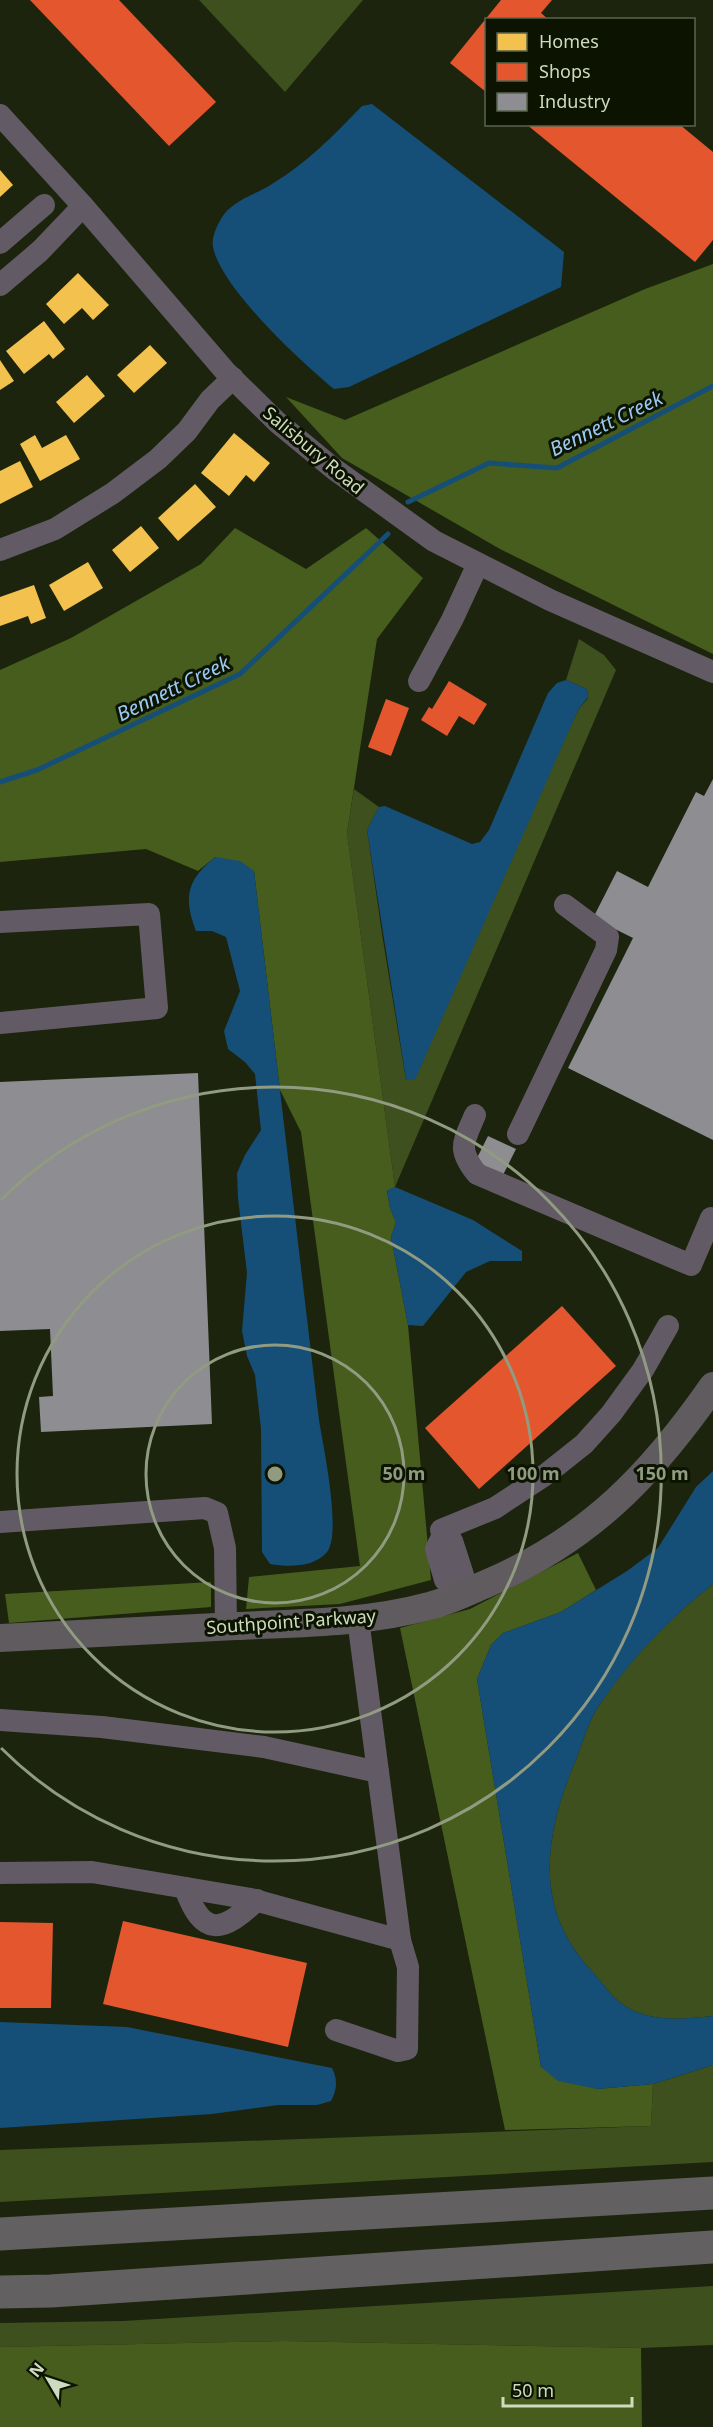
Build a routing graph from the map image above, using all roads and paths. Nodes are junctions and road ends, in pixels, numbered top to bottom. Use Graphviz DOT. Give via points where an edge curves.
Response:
graph roads {
  1 [pos="0,115"];
  2 [pos="44,205"];
  3 [pos="83,206"];
  4 [pos="3,241"];
  5 [pos="28,261"];
  6 [pos="0,285"];
  7 [pos="233,378"];
  8 [pos="0,550"];
  9 [pos="478,564"];
  10 [pos="713,672"];
  11 [pos="419,681"];
  12 [pos="565,906"];
  13 [pos="0,922"];
  14 [pos="0,1023"];
  15 [pos="475,1115"];
  16 [pos="519,1134"];
  17 [pos="711,1218"];
  18 [pos="668,1326"];
  19 [pos="713,1386"];
  20 [pos="0,1522"];
  21 [pos="457,1590"];
  22 [pos="358,1619"];
  23 [pos="226,1627"];
  24 [pos="0,1638"];
  25 [pos="0,1720"];
  26 [pos="378,1772"];
  27 [pos="0,1873"];
  28 [pos="185,1888"];
  29 [pos="257,1900"];
  30 [pos="400,1940"];
  31 [pos="336,2030"];
  32 [pos="713,2193"];
  33 [pos="0,2234"];
  34 [pos="713,2247"];
  35 [pos="0,2292"];
  1 -- 3 [label="street, Salisbury Road"];
  2 -- 4 [label="street"];
  3 -- 5 [label="street"];
  3 -- 7 [label="street, Salisbury Road"];
  4 -- 5 [label="street"];
  5 -- 6 [label="street"];
  7 -- 8 [label="street" via="158,459 113,493 55,529"];
  7 -- 9 [label="street, Salisbury Road" via="333,469 434,541"];
  9 -- 10 [label="street, Salisbury Road" via="629,637"];
  9 -- 11 [label="street"];
  12 -- 16 [label="street" via="609,937"];
  13 -- 14 [label="street" via="149,914 157,1008"];
  15 -- 17 [label="street" via="462,1144 465,1160 477,1174 691,1265"];
  18 -- 21 [label="street" via="643,1370 584,1444 495,1508 441,1530 452,1542 463,1575"];
  19 -- 21 [label="main road, Southpoint Parkway" via="658,1460 590,1525 537,1559"];
  20 -- 23 [label="street" via="205,1508 217,1513 225,1548"];
  21 -- 22 [label="main road, Southpoint Parkway" via="430,1606"];
  22 -- 23 [label="main road, Southpoint Parkway"];
  22 -- 26 [label="street"];
  23 -- 24 [label="main road, Southpoint Parkway"];
  25 -- 26 [label="street" via="102,1727 264,1748"];
  26 -- 30 [label="street"];
  27 -- 28 [label="street" via="92,1872"];
  28 -- 29 [label="street"];
  28 -- 29 [label="street" via="199,1918 217,1925 237,1919"];
  29 -- 30 [label="street"];
  30 -- 31 [label="street" via="408,1967 407,2049 398,2051"];
  32 -- 33 [label="highway"];
  34 -- 35 [label="highway"];
}
